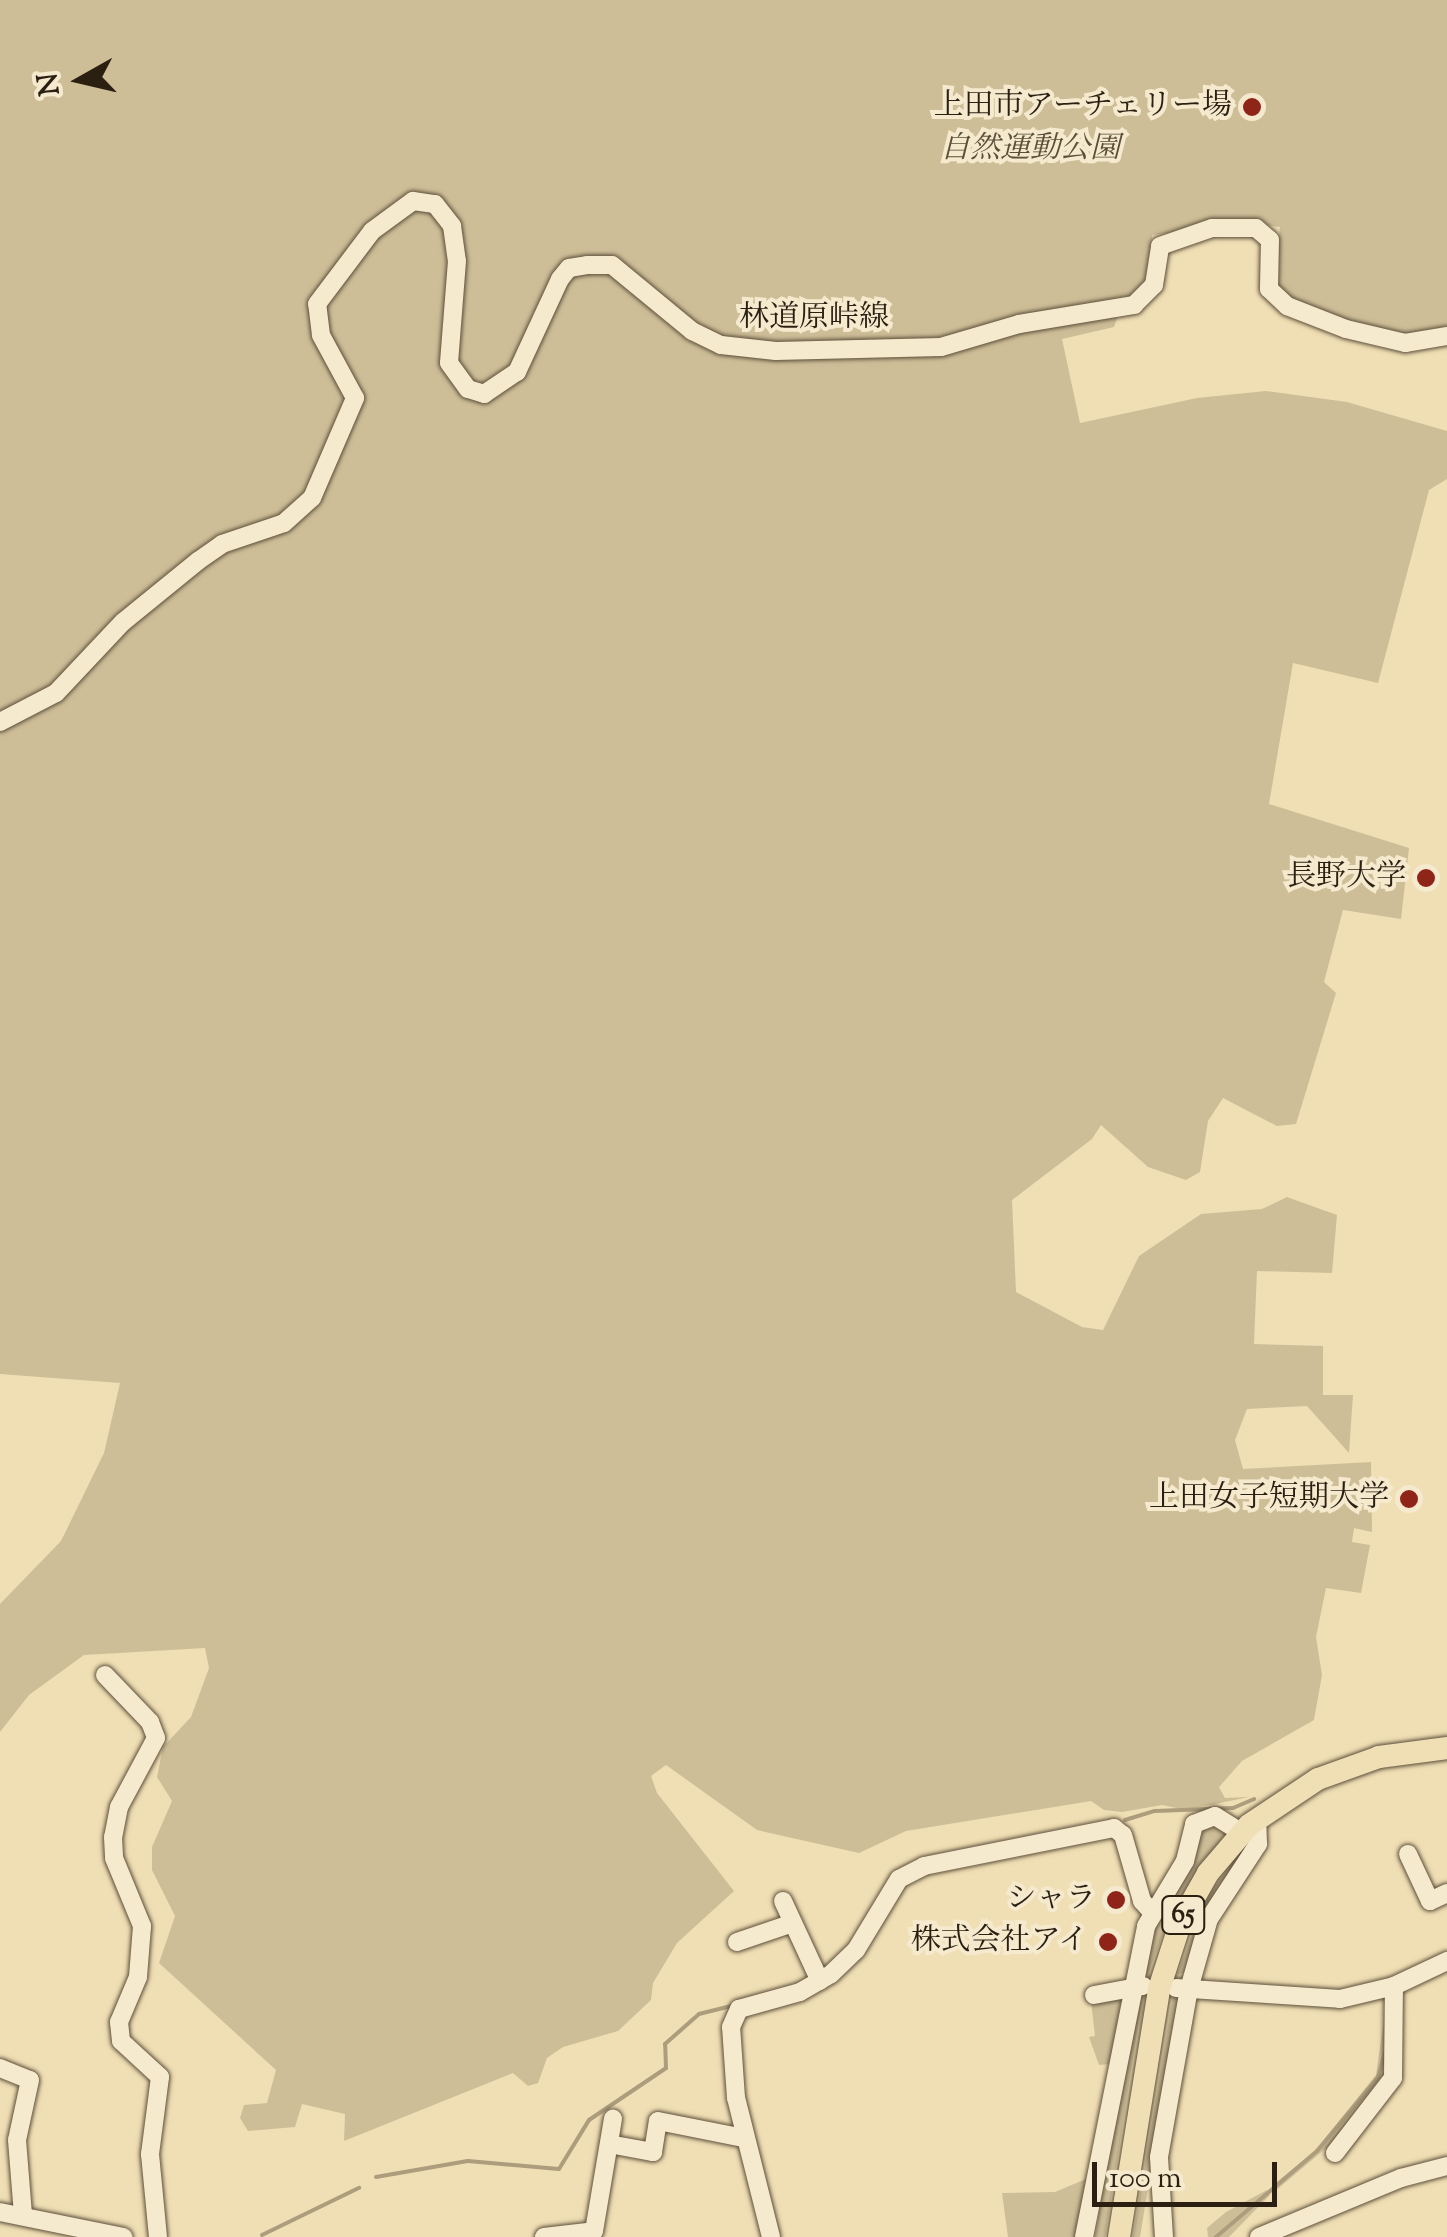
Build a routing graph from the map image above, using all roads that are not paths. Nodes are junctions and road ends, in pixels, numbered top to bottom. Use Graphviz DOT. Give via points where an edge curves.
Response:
graph roads {
  1 [pos="1447,336"];
  2 [pos="0,722"];
  3 [pos="105,1676"];
  4 [pos="1447,1748"];
  5 [pos="1249,1825"];
  6 [pos="1408,1854"];
  7 [pos="1447,1893"];
  8 [pos="784,1902"];
  9 [pos="1152,1912"];
  10 [pos="793,1923"];
  11 [pos="737,1942"];
  12 [pos="1447,1961"];
  13 [pos="820,1981"];
  14 [pos="1394,1986"];
  15 [pos="1137,1987"];
  16 [pos="1182,1989"];
  17 [pos="1094,1995"];
  18 [pos="0,2068"];
  19 [pos="612,2119"];
  20 [pos="744,2138"];
  21 [pos="8,2140"];
  22 [pos="609,2144"];
  23 [pos="1335,2153"];
  24 [pos="1447,2166"];
  25 [pos="0,2212"];
  26 [pos="23,2214"];
  27 [pos="1284,2232"];
  28 [pos="124,2237"];
  29 [pos="158,2237"];
  30 [pos="544,2237"];
  31 [pos="771,2237"];
  32 [pos="1084,2237"];
  33 [pos="1119,2237"];
  34 [pos="1164,2237"];
  35 [pos="1260,2237"];
  1 -- 2 [label="street, 林道原峠線" via="1405,342 1287,306 1268,288 1270,240 1256,228 1212,228 1160,246 1154,285 1134,305 1051,317 941,348 776,351 721,345 612,266 569,268 517,372 484,394 468,390 449,363 457,262 452,226 435,204 413,201 372,231 317,304 316,324 355,398 346,432 312,498 284,523 222,544 198,561 123,622 56,693"];
  3 -- 29 [label="street" via="150,1722 156,1738 119,1806 112,1837 142,1926 140,1966 119,2022 121,2041 160,2077 150,2154"];
  4 -- 5 [label="main road, 65" via="1346,1766"];
  5 -- 9 [label="street" via="1216,1816 1194,1824 1183,1865"];
  5 -- 16 [label="street" via="1258,1844 1208,1919"];
  5 -- 33 [label="main road, 65" via="1198,1888 1167,1958"];
  6 -- 7 [label="street" via="1430,1901"];
  8 -- 10 [label="street"];
  9 -- 13 [label="street" via="1142,1901 1123,1835 1109,1828 908,1872 856,1950"];
  9 -- 15 [label="street"];
  10 -- 11 [label="street"];
  10 -- 13 [label="street"];
  12 -- 14 [label="street"];
  13 -- 20 [label="street" via="733,2015"];
  14 -- 16 [label="street" via="1314,1999 1256,1989"];
  14 -- 23 [label="street" via="1393,2078"];
  15 -- 17 [label="street"];
  15 -- 32 [label="street"];
  16 -- 34 [label="street" via="1160,2156"];
  18 -- 21 [label="street" via="30,2080"];
  19 -- 22 [label="street"];
  20 -- 22 [label="street" via="658,2120 653,2152"];
  20 -- 31 [label="street"];
  21 -- 26 [label="street"];
  22 -- 30 [label="street" via="594,2230"];
  24 -- 27 [label="street" via="1401,2178"];
  25 -- 26 [label="street"];
  26 -- 28 [label="street"];
  27 -- 35 [label="street"];
}
